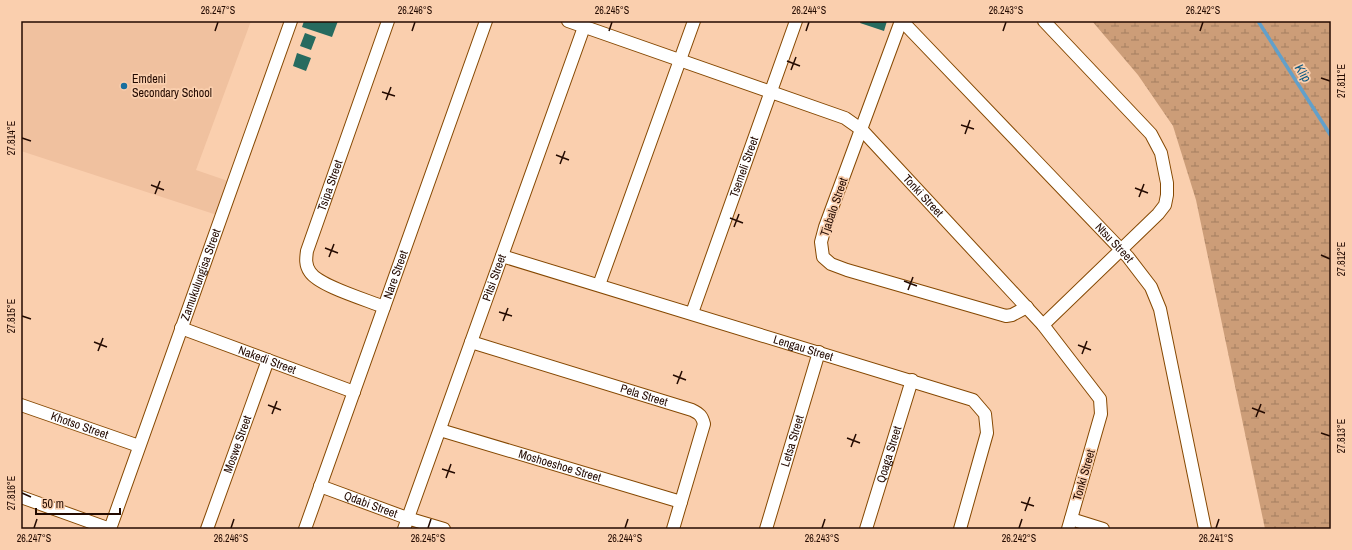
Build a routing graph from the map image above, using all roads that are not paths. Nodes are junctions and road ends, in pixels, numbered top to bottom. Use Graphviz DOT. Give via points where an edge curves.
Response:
graph roads {
  1 [pos="291,21"];
  2 [pos="388,21"];
  3 [pos="486,21"];
  4 [pos="568,21"];
  5 [pos="694,21"];
  6 [pos="796,21"];
  7 [pos="901,21"];
  8 [pos="1044,21"];
  9 [pos="584,27"];
  10 [pos="680,60"];
  11 [pos="771,92"];
  12 [pos="862,130"];
  13 [pos="1121,250"];
  14 [pos="502,256"];
  15 [pos="599,285"];
  16 [pos="384,307"];
  17 [pos="1027,307"];
  18 [pos="692,313"];
  19 [pos="1043,325"];
  20 [pos="181,328"];
  21 [pos="471,342"];
  22 [pos="819,352"];
  23 [pos="268,360"];
  24 [pos="912,380"];
  25 [pos="354,392"];
  26 [pos="21,405"];
  27 [pos="440,430"];
  28 [pos="139,446"];
  29 [pos="320,486"];
  30 [pos="21,497"];
  31 [pos="681,502"];
  32 [pos="405,524"];
  33 [pos="1069,524"];
  34 [pos="110,529"];
  35 [pos="207,529"];
  36 [pos="305,529"];
  37 [pos="444,529"];
  38 [pos="673,529"];
  39 [pos="766,529"];
  40 [pos="866,529"];
  41 [pos="960,529"];
  42 [pos="1103,529"];
  43 [pos="1205,529"];
  1 -- 20 [label="street, Zamukulungisa Street"];
  2 -- 16 [label="street, Tsipa Street" via="306,259 309,272 319,281"];
  3 -- 16 [label="street, Nare Street"];
  4 -- 9 [label="street, Tonki Street"];
  5 -- 10 [label="street"];
  6 -- 11 [label="street, Tsemeli Street"];
  7 -- 12 [label="street, Tjabalo Street"];
  7 -- 13 [label="street, Ntsu Street"];
  8 -- 13 [label="street" via="1144,125 1161,153 1167,183 1165,205"];
  9 -- 10 [label="street, Tonki Street"];
  9 -- 14 [label="street, Pitsi Street"];
  10 -- 11 [label="street, Tonki Street"];
  10 -- 15 [label="street"];
  11 -- 12 [label="street, Tonki Street" via="845,118"];
  11 -- 18 [label="street, Tsemeli Street"];
  12 -- 17 [label="street, Tonki Street"];
  12 -- 17 [label="street, Tjabalo Street" via="823,235 822,253 826,261 847,270 1006,316"];
  13 -- 19 [label="street"];
  13 -- 43 [label="street, Ntsu Street" via="1147,280 1157,300"];
  14 -- 15 [label="street, Lengau Street"];
  14 -- 21 [label="street, Pitsi Street"];
  15 -- 18 [label="street, Lengau Street"];
  16 -- 25 [label="street, Nare Street"];
  17 -- 19 [label="street, Tonki Street"];
  18 -- 22 [label="street, Lengau Street"];
  19 -- 33 [label="street, Tonki Street" via="1093,388 1102,408"];
  20 -- 23 [label="street, Nakedi Street"];
  20 -- 28 [label="street, Zamukulungisa Street"];
  21 -- 27 [label="street, Pitsi Street"];
  21 -- 31 [label="street, Pela Street" via="692,410 703,417 704,424"];
  22 -- 24 [label="street, Lengau Street"];
  22 -- 39 [label="street, Letsa Street"];
  23 -- 25 [label="street, Nakedi Street"];
  23 -- 35 [label="street, Moswe Street"];
  24 -- 40 [label="street, Qoaga Street"];
  24 -- 41 [label="street, Lengau Street" via="969,398 978,405 986,418 988,433"];
  25 -- 29 [label="street, Nare Street"];
  26 -- 28 [label="street, Khotso Street"];
  27 -- 31 [label="street, Moshoeshoe Street"];
  27 -- 32 [label="street, Pitsi Street"];
  28 -- 34 [label="street, Zamukulungisa Street"];
  29 -- 32 [label="street, Qdabi Street"];
  29 -- 36 [label="street, Nare Street"];
  30 -- 34 [label="street"];
  31 -- 38 [label="street, Pela Street"];
  32 -- 37 [label="street, Qdabi Street"];
  33 -- 42 [label="street"];
}
